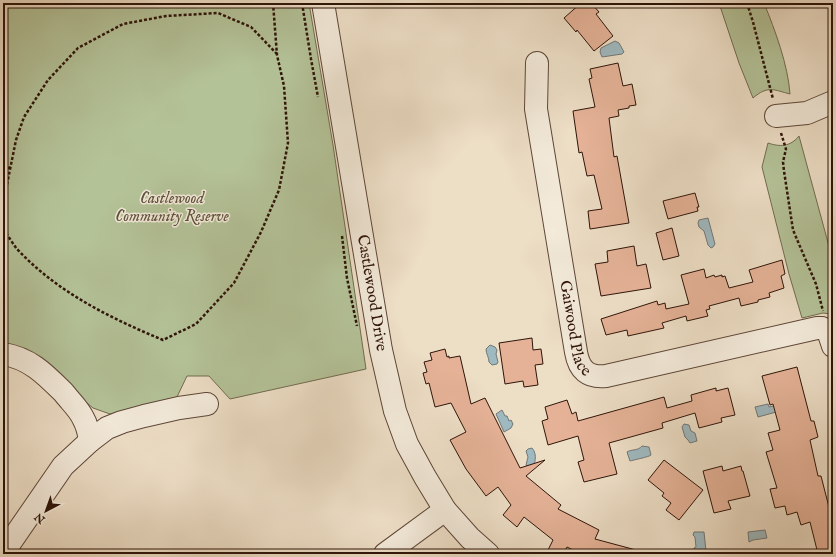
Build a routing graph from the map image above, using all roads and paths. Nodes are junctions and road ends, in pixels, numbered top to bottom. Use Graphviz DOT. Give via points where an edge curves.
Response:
graph roads {
  1 [pos="273,3"];
  2 [pos="323,3"];
  3 [pos="747,3"];
  4 [pos="277,55"];
  5 [pos="537,64"];
  6 [pos="833,102"];
  7 [pos="776,116"];
  8 [pos="12,167"];
  9 [pos="3,170"];
  10 [pos="3,204"];
  11 [pos="3,229"];
  12 [pos="829,338"];
  13 [pos="3,354"];
  14 [pos="206,404"];
  15 [pos="90,441"];
  16 [pos="445,510"];
  17 [pos="3,553"];
  18 [pos="385,554"];
  19 [pos="488,554"];
  1 -- 4 [label="path"];
  2 -- 16 [label="street, Castlewood Drive" via="381,350 395,411 407,444"];
  3 -- 7 [label="path"];
  4 -- 8 [label="path" via="251,27 218,13 166,16 123,24 78,48 48,80 24,117 16,140"];
  4 -- 11 [label="path" via="284,86 288,143 279,190 261,232 234,282 196,324 163,340 127,325 83,302 42,274 16,248"];
  5 -- 12 [label="street, Gaiwood Place" via="536,109 580,367 598,377 804,330 817,328"];
  6 -- 7 [label="street" via="807,113"];
  7 -- 12 [label="path" via="786,149 783,162 792,230 816,284"];
  8 -- 9 [label="path"];
  8 -- 10 [label="path"];
  13 -- 15 [label="street" via="21,358 45,374 83,417"];
  14 -- 15 [label="street" via="122,422 107,428"];
  15 -- 17 [label="street" via="63,466"];
  16 -- 18 [label="street"];
  16 -- 19 [label="street, Castlewood Drive"];
}
